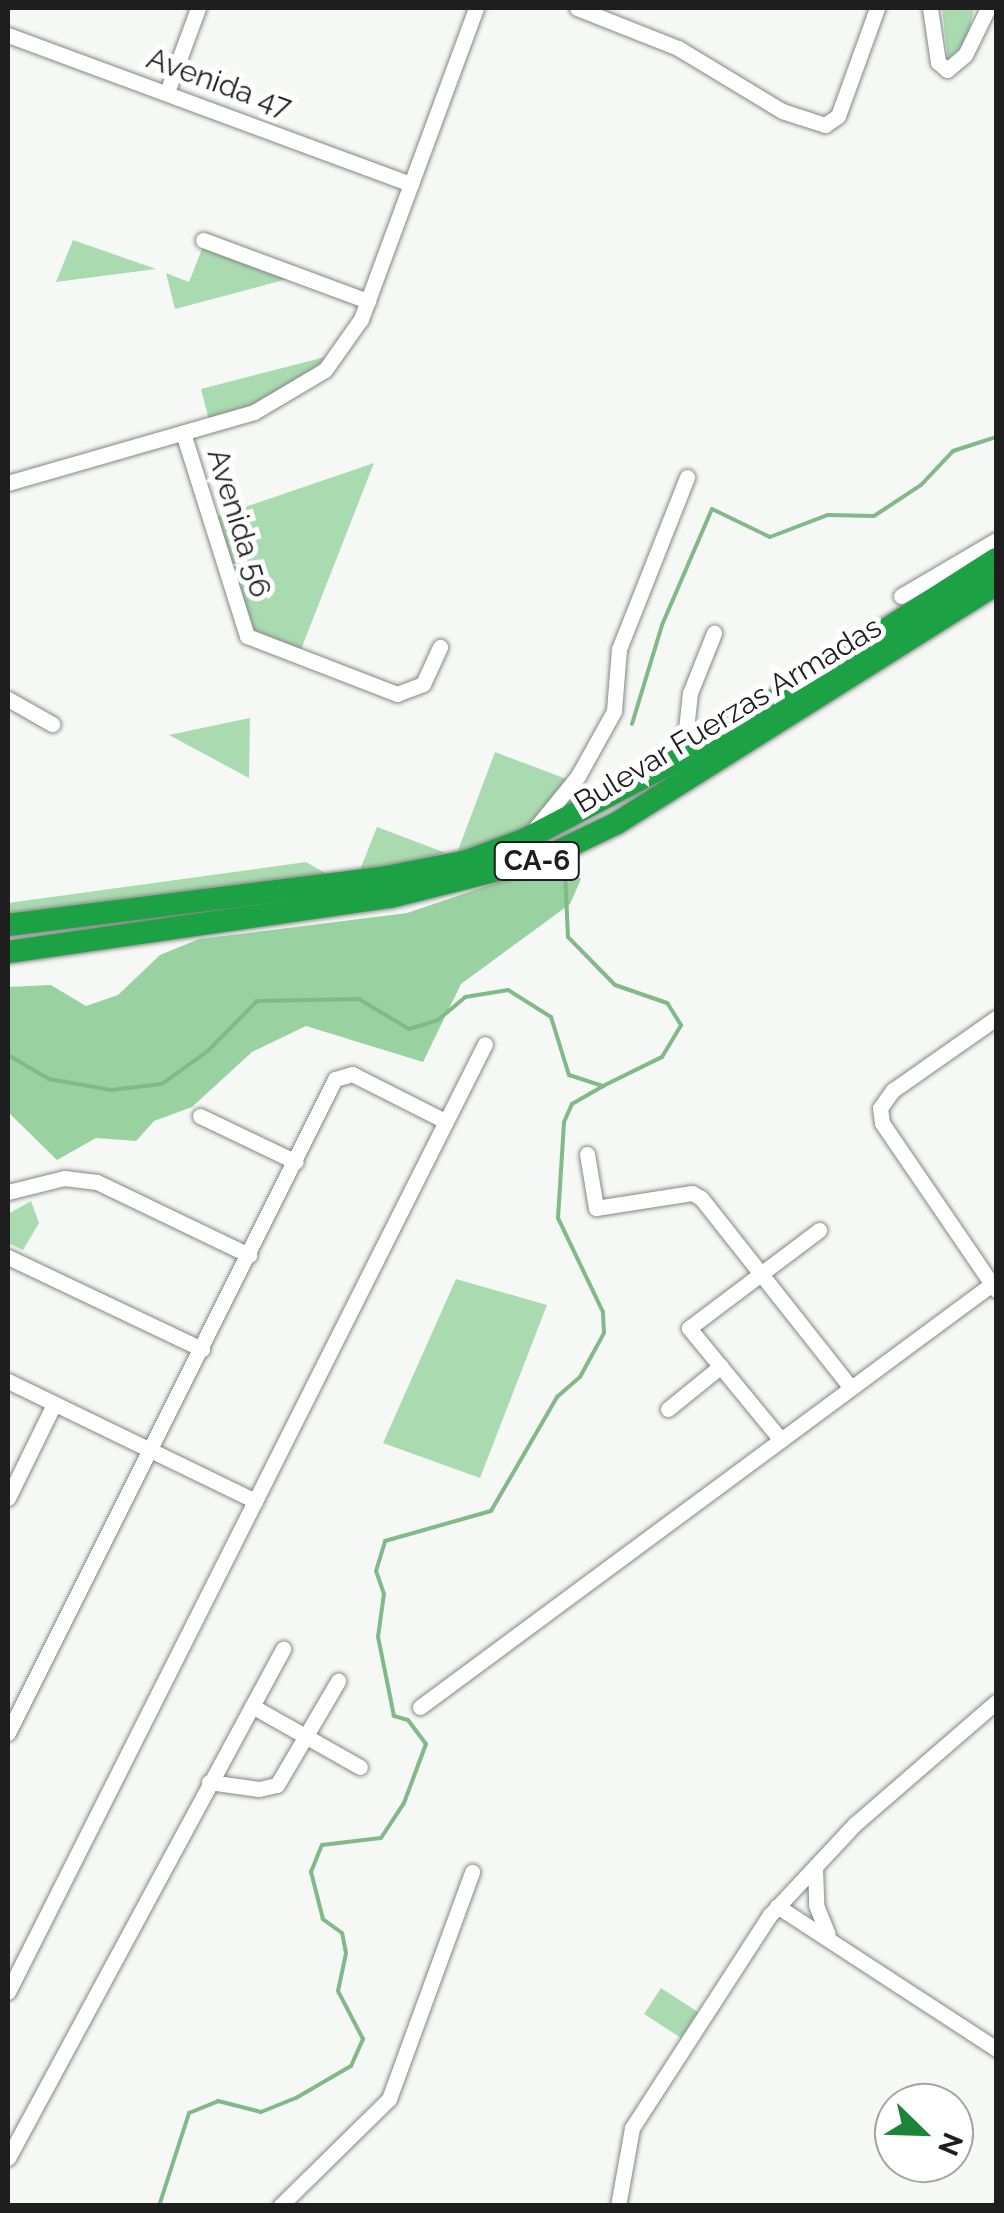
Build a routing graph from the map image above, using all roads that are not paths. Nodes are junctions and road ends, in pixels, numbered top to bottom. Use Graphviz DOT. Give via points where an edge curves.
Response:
graph roads {
  1 [pos="198,8"];
  2 [pos="476,8"];
  3 [pos="577,8"];
  4 [pos="877,8"];
  5 [pos="930,8"];
  6 [pos="988,8"];
  7 [pos="8,34"];
  8 [pos="167,92"];
  9 [pos="412,184"];
  10 [pos="203,240"];
  11 [pos="368,301"];
  12 [pos="182,434"];
  13 [pos="687,477"];
  14 [pos="8,482"];
  15 [pos="996,540"];
  16 [pos="996,559"];
  17 [pos="996,584"];
  18 [pos="900,596"];
  19 [pos="714,633"];
  20 [pos="440,647"];
  21 [pos="8,699"];
  22 [pos="52,724"];
  23 [pos="683,758"];
  24 [pos="524,840"];
  25 [pos="8,926"];
  26 [pos="8,952"];
  27 [pos="996,1018"];
  28 [pos="485,1044"];
  29 [pos="200,1116"];
  30 [pos="445,1121"];
  31 [pos="587,1154"];
  32 [pos="296,1162"];
  33 [pos="8,1192"];
  34 [pos="819,1230"];
  35 [pos="249,1255"];
  36 [pos="8,1257"];
  37 [pos="762,1273"];
  38 [pos="995,1285"];
  39 [pos="202,1349"];
  40 [pos="721,1366"];
  41 [pos="8,1381"];
  42 [pos="851,1388"];
  43 [pos="54,1404"];
  44 [pos="668,1408"];
  45 [pos="781,1440"];
  46 [pos="150,1452"];
  47 [pos="8,1498"];
  48 [pos="255,1501"];
  49 [pos="283,1649"];
  50 [pos="338,1681"];
  51 [pos="996,1702"];
  52 [pos="252,1706"];
  53 [pos="420,1707"];
  54 [pos="8,1733"];
  55 [pos="306,1737"];
  56 [pos="360,1767"];
  57 [pos="210,1782"];
  58 [pos="815,1867"];
  59 [pos="472,1872"];
  60 [pos="777,1906"];
  61 [pos="830,1937"];
  62 [pos="8,1992"];
  63 [pos="996,2049"];
  64 [pos="8,2158"];
  65 [pos="280,2206"];
  66 [pos="618,2206"];
  1 -- 8 [label="street"];
  2 -- 9 [label="street"];
  3 -- 4 [label="street" via="678,48 782,111 825,125 838,116"];
  5 -- 6 [label="street" via="938,62 948,70 965,55"];
  7 -- 8 [label="street, Avenida 47"];
  8 -- 9 [label="street, Avenida 47"];
  9 -- 11 [label="street"];
  10 -- 11 [label="street"];
  11 -- 12 [label="street" via="345,347 295,393"];
  12 -- 14 [label="street"];
  12 -- 20 [label="street, Avenida 56" via="247,636 397,694 423,684"];
  13 -- 24 [label="street" via="620,649 620,688 606,728 578,776"];
  15 -- 18 [label="street"];
  16 -- 23 [label="highway, Bulevar Fuerzas Armadas / CA-6"];
  17 -- 26 [label="highway, Bulevar Fuerzas Armadas / CA-6" via="617,822 542,859 390,897"];
  19 -- 23 [label="street" via="690,693"];
  21 -- 22 [label="street"];
  23 -- 24 [label="highway, Bulevar Fuerzas Armadas / CA-6"];
  24 -- 25 [label="highway, Bulevar Fuerzas Armadas / CA-6" via="467,861 387,877"];
  27 -- 38 [label="street" via="893,1090 880,1108 882,1123"];
  28 -- 30 [label="street"];
  29 -- 32 [label="street"];
  30 -- 32 [label="street" via="342,1074"];
  30 -- 48 [label="street"];
  31 -- 37 [label="street" via="596,1208 692,1193"];
  32 -- 35 [label="street"];
  33 -- 35 [label="street" via="64,1178 97,1182"];
  34 -- 37 [label="street"];
  35 -- 39 [label="street"];
  36 -- 39 [label="street"];
  37 -- 40 [label="street" via="690,1328"];
  37 -- 42 [label="street"];
  38 -- 42 [label="street"];
  39 -- 46 [label="street"];
  40 -- 44 [label="street"];
  40 -- 45 [label="street"];
  41 -- 43 [label="street"];
  42 -- 45 [label="street"];
  43 -- 46 [label="street"];
  43 -- 47 [label="street"];
  45 -- 53 [label="street"];
  46 -- 48 [label="street"];
  46 -- 54 [label="street"];
  48 -- 62 [label="street"];
  49 -- 52 [label="street"];
  50 -- 55 [label="street"];
  51 -- 58 [label="street"];
  52 -- 55 [label="street"];
  52 -- 57 [label="street"];
  55 -- 56 [label="street"];
  55 -- 57 [label="street" via="270,1789"];
  57 -- 64 [label="street"];
  58 -- 60 [label="street"];
  58 -- 61 [label="street" via="816,1904"];
  59 -- 65 [label="street" via="389,2099"];
  60 -- 61 [label="street"];
  60 -- 66 [label="street" via="632,2128"];
  61 -- 63 [label="street"];
}
